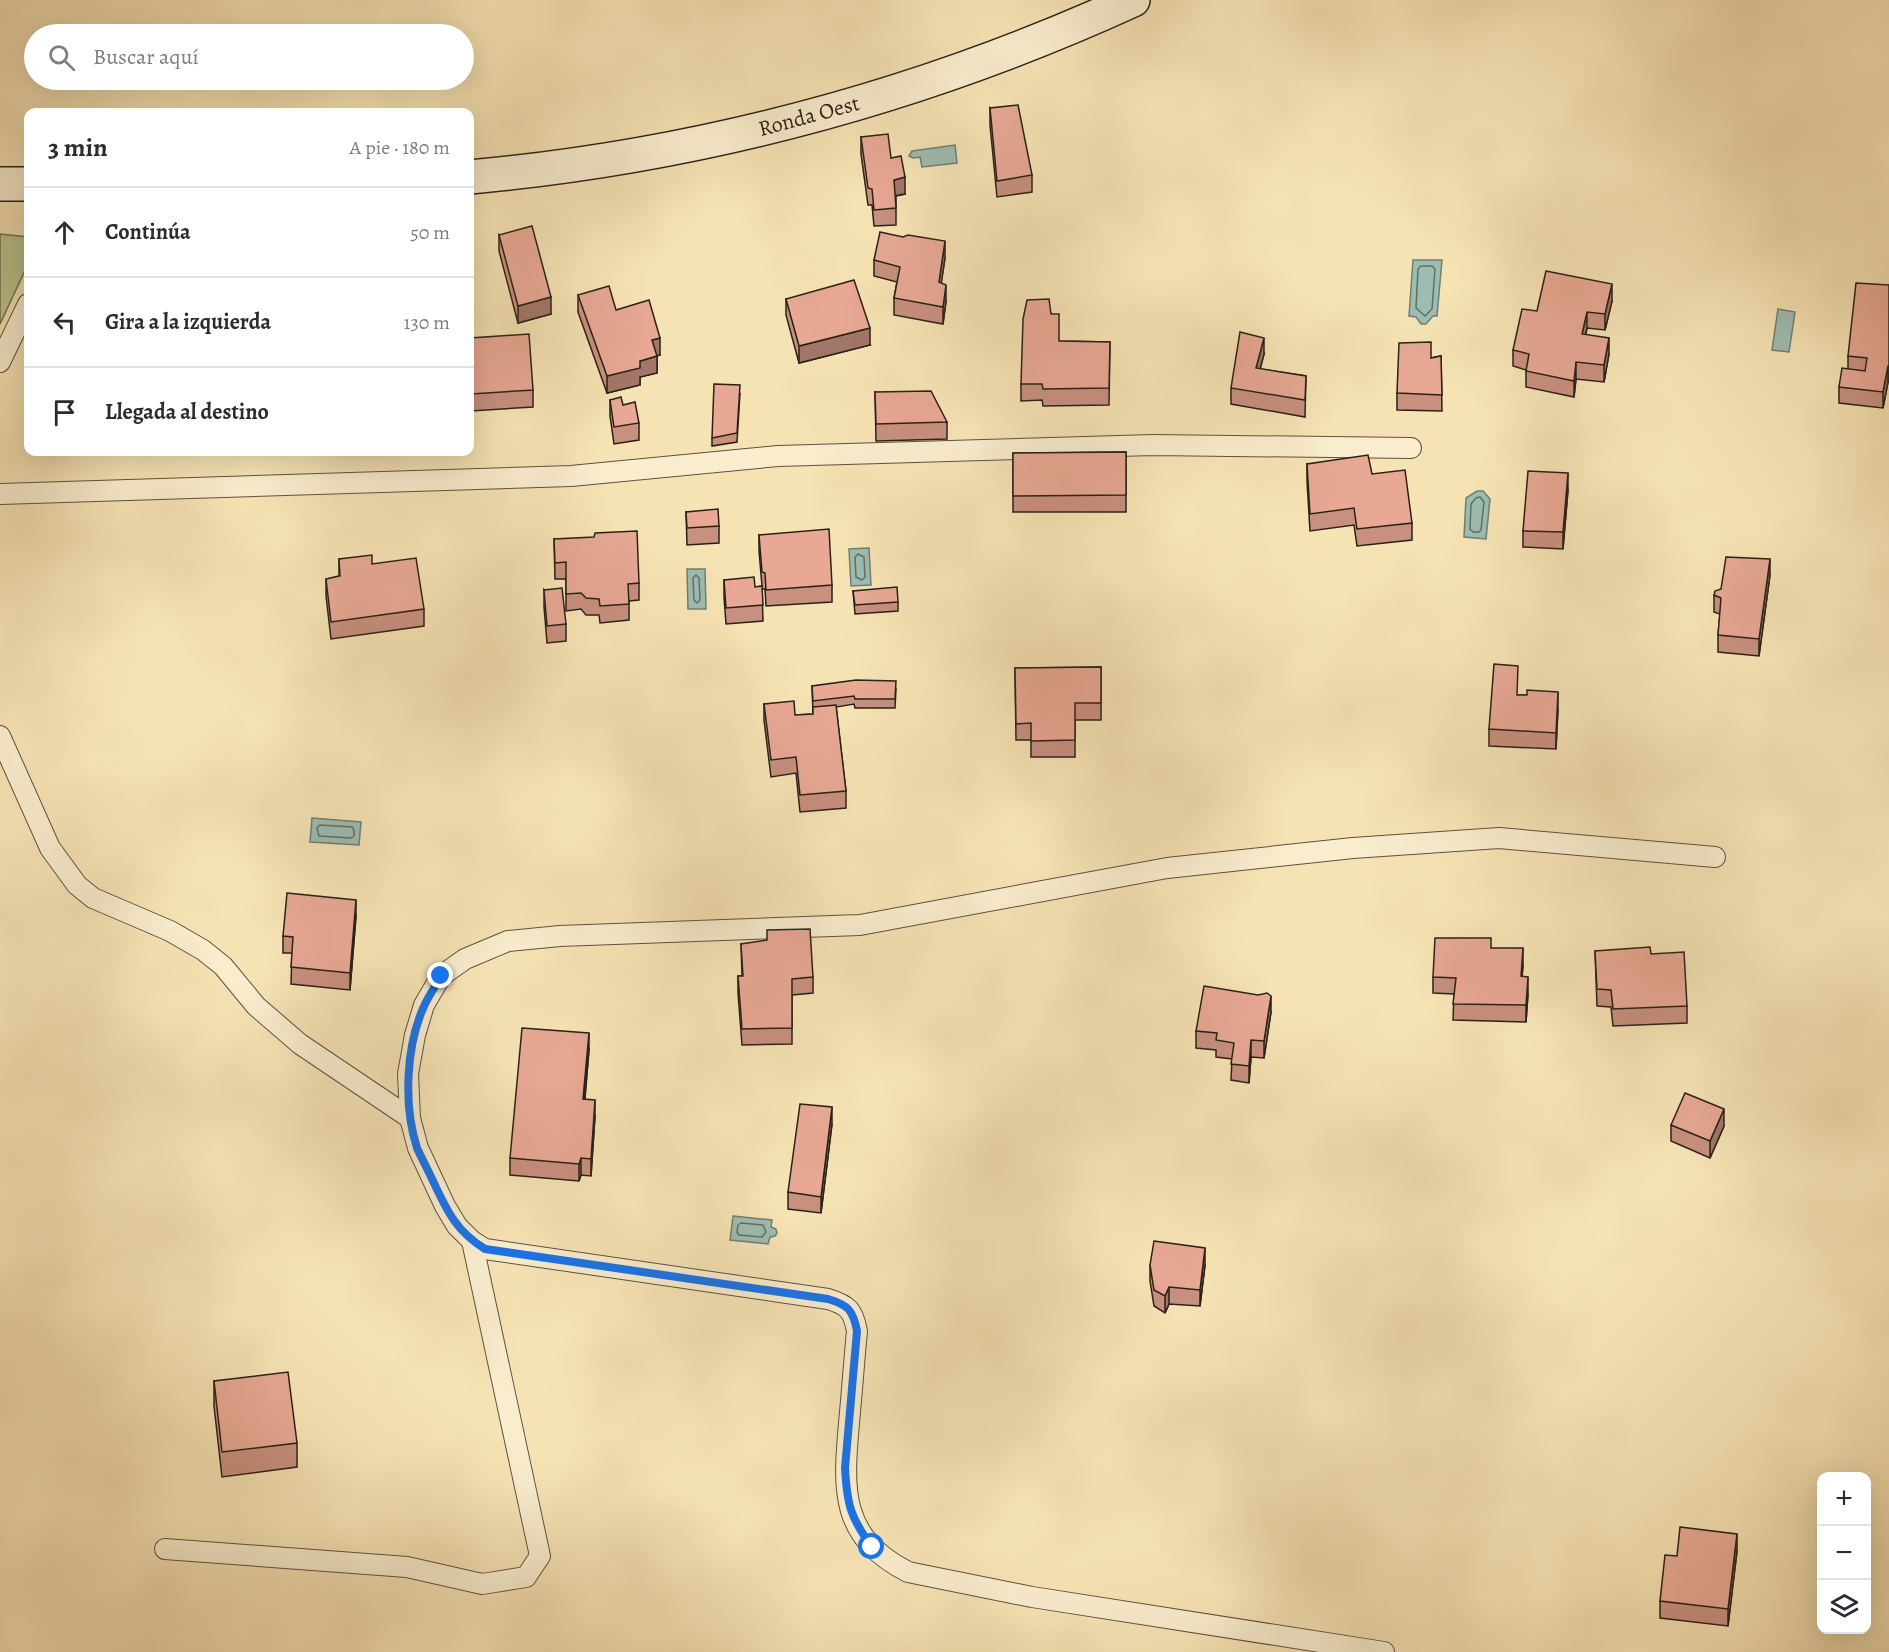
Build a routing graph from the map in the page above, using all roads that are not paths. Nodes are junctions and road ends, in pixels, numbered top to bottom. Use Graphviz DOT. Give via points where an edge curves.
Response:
graph roads {
  1 [pos="1133,0"];
  2 [pos="474,177"];
  3 [pos="0,184"];
  4 [pos="24,184"];
  5 [pos="24,312"];
  6 [pos="0,362"];
  7 [pos="1411,448"];
  8 [pos="0,494"];
  9 [pos="0,736"];
  10 [pos="1715,857"];
  11 [pos="410,1118"];
  12 [pos="472,1240"];
  13 [pos="165,1549"];
  14 [pos="1384,1652"];
  1 -- 2 [label="main road, Ronda Oest" via="998,57 792,122 617,159"];
  3 -- 4 [label="main road"];
  5 -- 6 [label="lane"];
  7 -- 8 [label="lane" via="1153,445 778,456 571,476"];
  9 -- 11 [label="lane" via="51,848 77,885 93,898 170,931 203,950 223,966 256,1006 300,1044"];
  10 -- 11 [label="lane" via="1499,838 1353,848 1167,868 860,925 507,941 465,959 441,976 424,1005 408,1074"];
  11 -- 12 [label="lane" via="418,1148 445,1206 457,1226"];
  12 -- 13 [label="lane" via="540,1556 526,1577 482,1584 407,1567"];
  12 -- 14 [label="lane" via="485,1249 843,1304 854,1316 857,1331 845,1468 849,1506 872,1547 908,1572 1032,1597"];
}
